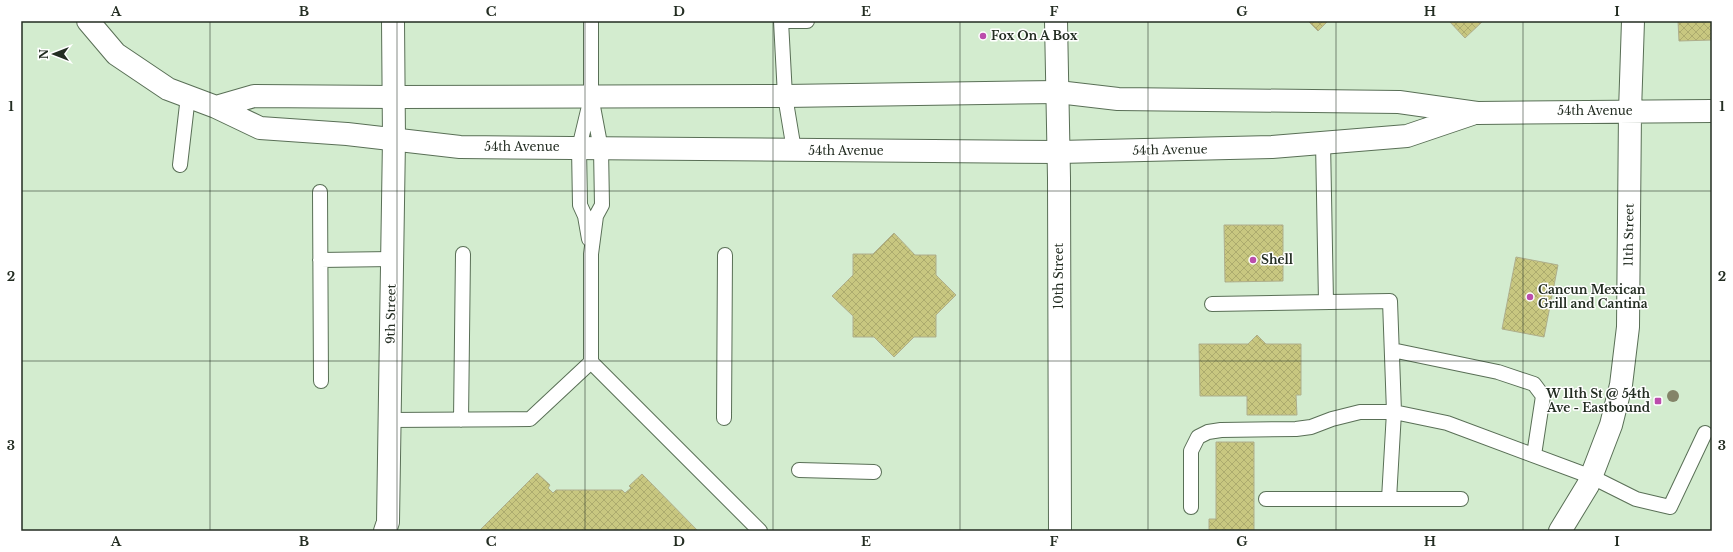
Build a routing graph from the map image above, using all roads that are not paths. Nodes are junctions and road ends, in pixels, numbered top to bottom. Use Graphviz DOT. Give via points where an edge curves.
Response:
graph roads {
  1 [pos="88,21"];
  2 [pos="393,21"];
  3 [pos="591,21"];
  4 [pos="781,21"];
  5 [pos="807,21"];
  6 [pos="1056,21"];
  7 [pos="1633,21"];
  8 [pos="1058,92"];
  9 [pos="188,96"];
  10 [pos="591,96"];
  11 [pos="785,96"];
  12 [pos="394,98"];
  13 [pos="216,107"];
  14 [pos="1630,111"];
  15 [pos="1712,111"];
  16 [pos="1477,113"];
  17 [pos="394,139"];
  18 [pos="1323,142"];
  19 [pos="579,148"];
  20 [pos="601,149"];
  21 [pos="794,150"];
  22 [pos="1059,152"];
  23 [pos="180,165"];
  24 [pos="320,192"];
  25 [pos="463,254"];
  26 [pos="591,254"];
  27 [pos="725,255"];
  28 [pos="392,259"];
  29 [pos="320,260"];
  30 [pos="1326,302"];
  31 [pos="1212,304"];
  32 [pos="1392,350"];
  33 [pos="591,362"];
  34 [pos="321,381"];
  35 [pos="1394,412"];
  36 [pos="724,418"];
  37 [pos="389,420"];
  38 [pos="461,420"];
  39 [pos="1705,434"];
  40 [pos="1534,455"];
  41 [pos="799,470"];
  42 [pos="874,472"];
  43 [pos="1592,477"];
  44 [pos="1266,499"];
  45 [pos="1389,499"];
  46 [pos="1461,499"];
  47 [pos="1191,507"];
  48 [pos="386,531"];
  49 [pos="760,531"];
  50 [pos="1060,531"];
  51 [pos="1560,531"];
  1 -- 9 [label="street, 54th Avenue" via="116,54 168,89"];
  2 -- 12 [label="street, 9th Street"];
  3 -- 10 [label="lane"];
  4 -- 5 [label="lane"];
  4 -- 11 [label="lane"];
  6 -- 8 [label="street, 10th Street"];
  7 -- 14 [label="street, 11th Street"];
  8 -- 11 [label="street, 54th Avenue"];
  8 -- 16 [label="street, 54th Avenue" via="1118,99 1399,102"];
  8 -- 22 [label="street, 10th Street"];
  9 -- 13 [label="street, 54th Avenue"];
  9 -- 23 [label="lane"];
  10 -- 11 [label="street, 54th Avenue"];
  10 -- 12 [label="street, 54th Avenue"];
  10 -- 19 [label="lane"];
  10 -- 20 [label="lane"];
  11 -- 21 [label="lane"];
  12 -- 13 [label="street, 54th Avenue" via="254,96"];
  12 -- 17 [label="street, 9th Street"];
  13 -- 17 [label="street, 54th Avenue" via="260,128"];
  14 -- 15 [label="street, 54th Avenue"];
  14 -- 16 [label="street, 54th Avenue"];
  14 -- 43 [label="street, 11th Street" via="1628,327 1621,385 1611,425"];
  16 -- 18 [label="street, 54th Avenue" via="1407,136"];
  17 -- 19 [label="street, 54th Avenue" via="460,147"];
  17 -- 28 [label="street, 9th Street"];
  18 -- 22 [label="street, 54th Avenue" via="1272,147"];
  18 -- 30 [label="lane"];
  19 -- 20 [label="street, 54th Avenue"];
  19 -- 26 [label="lane" via="580,205 585,216"];
  20 -- 21 [label="street, 54th Avenue"];
  20 -- 26 [label="lane" via="602,205 596,216"];
  21 -- 22 [label="street, 54th Avenue"];
  22 -- 50 [label="street, 10th Street"];
  24 -- 29 [label="lane"];
  25 -- 38 [label="lane"];
  26 -- 33 [label="lane"];
  27 -- 36 [label="lane"];
  28 -- 29 [label="lane"];
  28 -- 37 [label="street, 9th Street"];
  29 -- 34 [label="lane"];
  30 -- 31 [label="lane"];
  30 -- 32 [label="lane" via="1390,301"];
  32 -- 35 [label="lane"];
  32 -- 40 [label="lane" via="1498,372 1534,384 1543,396"];
  33 -- 38 [label="lane" via="530,419"];
  33 -- 49 [label="lane"];
  35 -- 40 [label="lane" via="1447,423"];
  35 -- 45 [label="lane"];
  35 -- 47 [label="lane" via="1360,412 1304,428 1208,432 1198,437 1191,451"];
  37 -- 38 [label="lane"];
  37 -- 48 [label="street, 9th Street"];
  39 -- 43 [label="lane" via="1670,507 1636,499"];
  40 -- 43 [label="lane"];
  41 -- 42 [label="lane"];
  43 -- 51 [label="street, 11th Street"];
  44 -- 45 [label="lane"];
  45 -- 46 [label="lane"];
}
